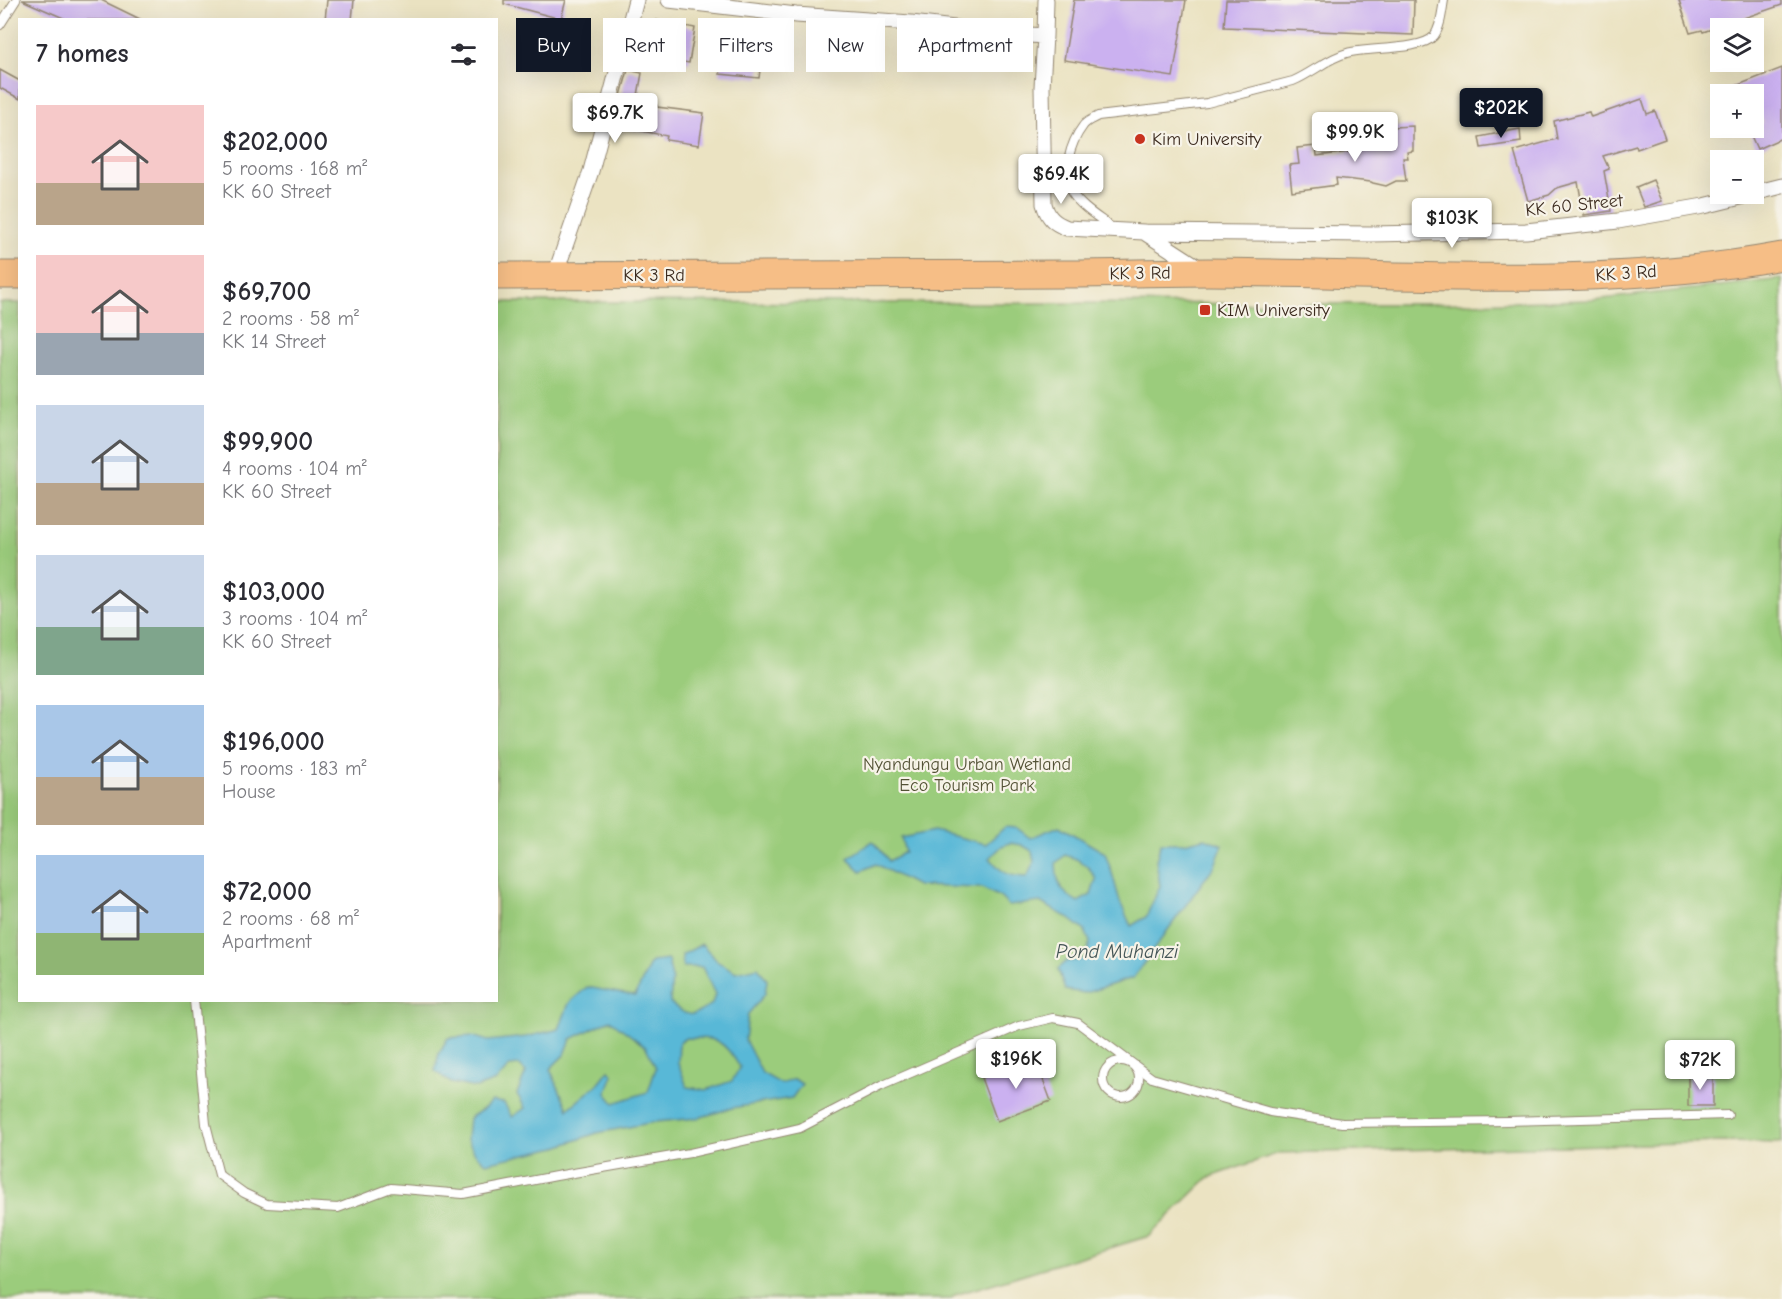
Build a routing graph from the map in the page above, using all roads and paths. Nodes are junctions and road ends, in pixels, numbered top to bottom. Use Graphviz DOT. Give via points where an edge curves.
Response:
graph roads {
  1 [pos="16,0"];
  2 [pos="636,0"];
  3 [pos="669,0"];
  4 [pos="1046,0"];
  5 [pos="1444,0"];
  6 [pos="0,25"];
  7 [pos="1045,36"];
  8 [pos="1782,186"];
  9 [pos="1764,191"];
  10 [pos="1712,204"];
  11 [pos="1115,230"];
  12 [pos="1144,232"];
  13 [pos="1782,256"];
  14 [pos="1206,272"];
  15 [pos="0,275"];
  16 [pos="18,275"];
  17 [pos="555,275"];
  18 [pos="498,276"];
  19 [pos="194,1002"];
  20 [pos="1131,1063"];
  21 [pos="1728,1115"];
  1 -- 6 [label="lane"];
  2 -- 17 [label="street" via="591,171"];
  3 -- 7 [label="street"];
  4 -- 7 [label="street"];
  5 -- 11 [label="lane" via="1435,35 1421,44 1354,51 1335,57 1293,81 1207,103 1098,116 1084,124 1068,159 1071,191 1080,203"];
  7 -- 11 [label="street, KK 60 Street" via="1042,87 1047,215 1067,228"];
  8 -- 9 [label="street, KK 60 Street"];
  10 -- 12 [label="street, KK 60 Street" via="1618,221 1526,231"];
  11 -- 12 [label="street, KK 60 Street"];
  12 -- 14 [label="street"];
  13 -- 14 [label="highway, KK 3 Rd" via="1619,275"];
  14 -- 17 [label="highway, KK 3 Rd"];
  15 -- 16 [label="highway"];
  17 -- 18 [label="highway, KK 3 Rd"];
  19 -- 20 [label="lane" via="206,1124 219,1175 267,1204 338,1208 391,1188 463,1194 690,1153 800,1128 881,1086 1018,1026 1053,1018 1078,1023"];
  20 -- 20 [label="lane" via="1138,1073 1138,1085 1125,1097 1112,1095 1104,1086 1105,1069 1120,1060"];
  20 -- 21 [label="lane" via="1152,1078 1227,1100 1270,1112 1342,1123"];
}
